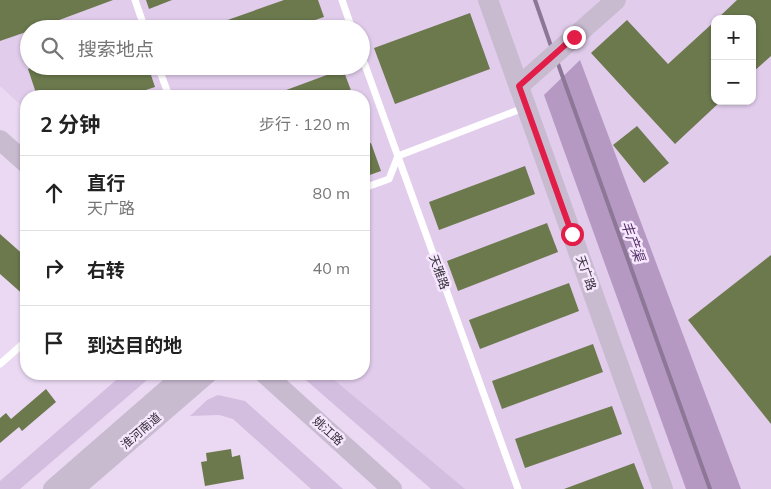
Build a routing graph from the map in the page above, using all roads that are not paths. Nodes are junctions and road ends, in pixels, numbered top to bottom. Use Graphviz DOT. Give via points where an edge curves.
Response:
graph roads {
  1 [pos="135,0"];
  2 [pos="342,0"];
  3 [pos="488,0"];
  4 [pos="616,0"];
  5 [pos="142,20"];
  6 [pos="349,20"];
  7 [pos="161,75"];
  8 [pos="369,75"];
  9 [pos="519,86"];
  10 [pos="167,90"];
  11 [pos="526,107"];
  12 [pos="0,140"];
  13 [pos="398,156"];
  14 [pos="20,158"];
  15 [pos="370,186"];
  16 [pos="20,346"];
  17 [pos="0,364"];
  18 [pos="178,380"];
  19 [pos="199,380"];
  20 [pos="272,380"];
  21 [pos="53,489"];
  22 [pos="74,489"];
  23 [pos="392,489"];
  24 [pos="518,489"];
  25 [pos="663,489"];
  1 -- 5 [label="lane"];
  2 -- 6 [label="lane"];
  3 -- 9 [label="street, 天广路"];
  4 -- 9 [label="street"];
  7 -- 10 [label="lane"];
  8 -- 13 [label="lane, 天雅路"];
  9 -- 11 [label="street, 天广路"];
  11 -- 13 [label="lane"];
  11 -- 25 [label="street, 天广路"];
  12 -- 14 [label="street"];
  13 -- 15 [label="lane" via="390,179"];
  13 -- 24 [label="lane, 天雅路"];
  16 -- 17 [label="lane"];
  18 -- 21 [label="street, 淮河南道"];
  19 -- 22 [label="street, 淮河南道"];
  20 -- 23 [label="street, 姚江路"];
}
